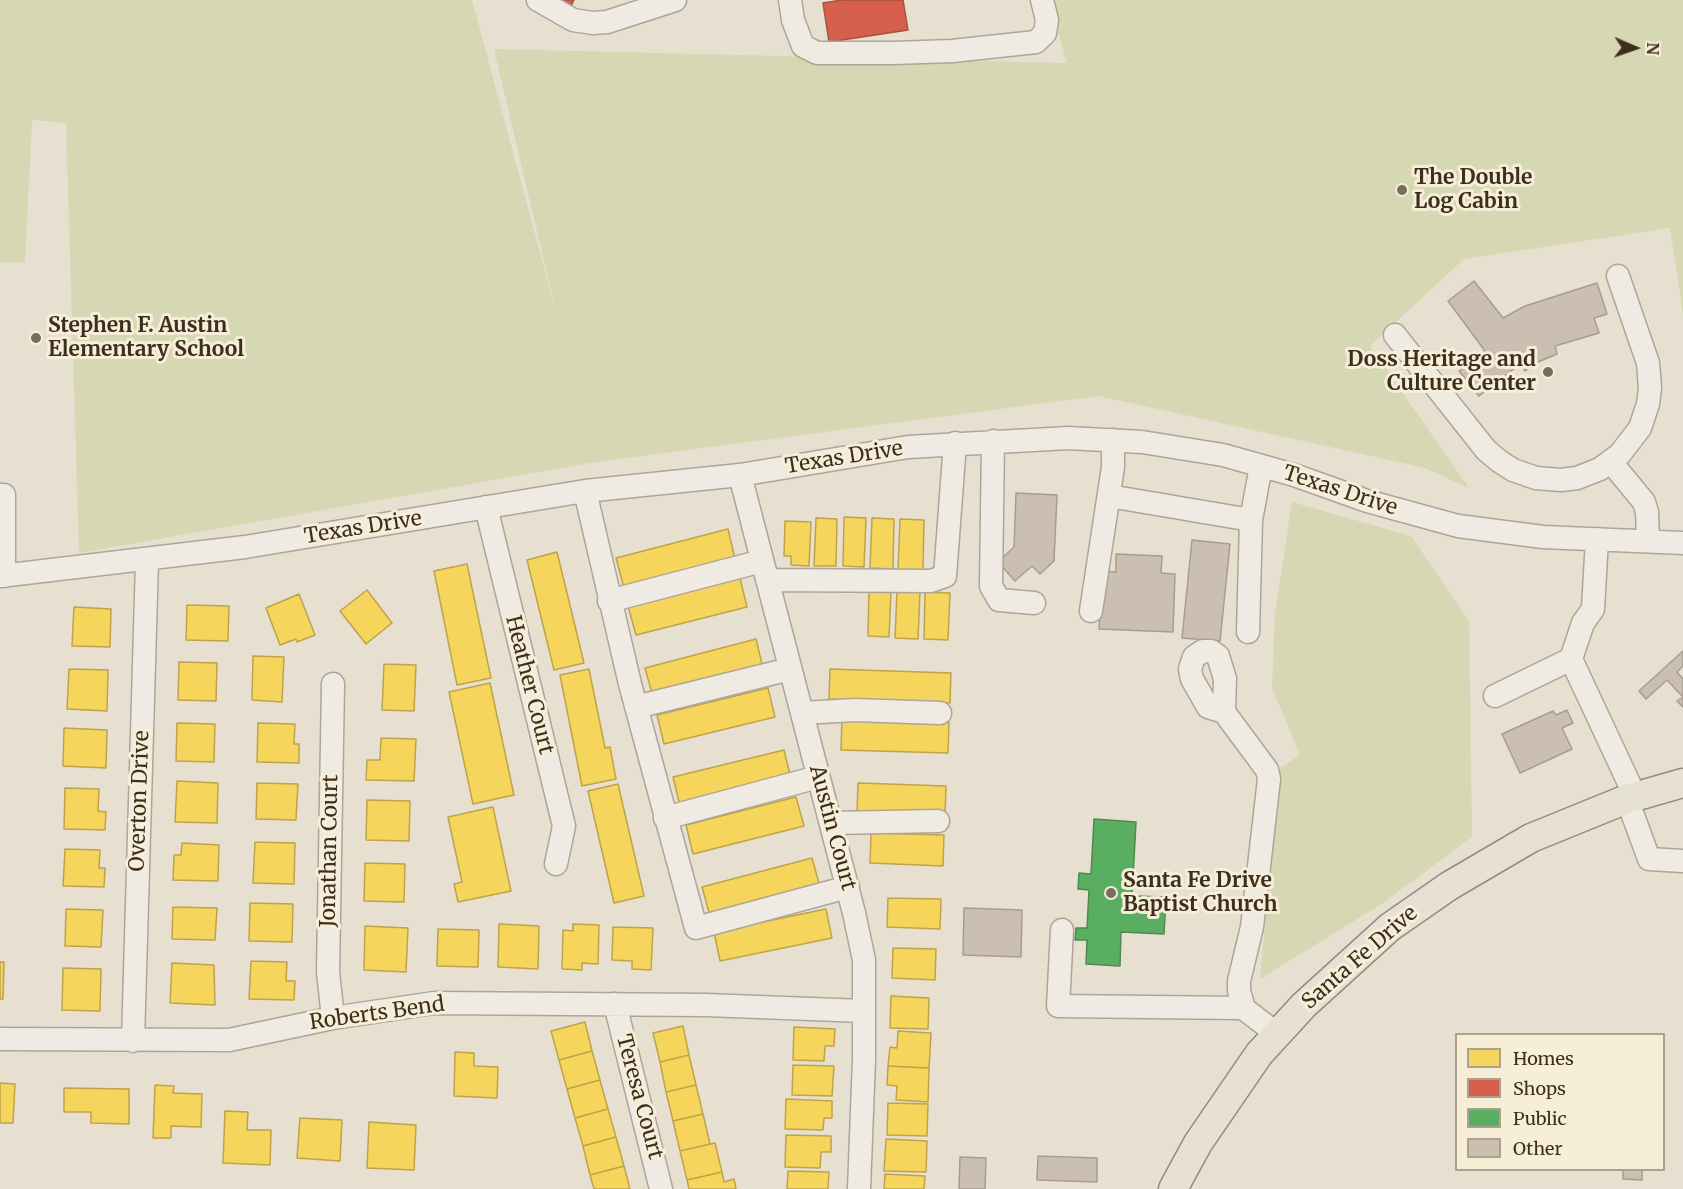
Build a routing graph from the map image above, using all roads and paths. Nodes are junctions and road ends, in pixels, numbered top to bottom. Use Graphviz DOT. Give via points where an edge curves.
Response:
graph roads {
  1 [pos="538,0"];
  2 [pos="675,0"];
  3 [pos="790,0"];
  4 [pos="1042,0"];
  5 [pos="1618,276"];
  6 [pos="1395,335"];
  7 [pos="1113,440"];
  8 [pos="993,441"];
  9 [pos="955,443"];
  10 [pos="1611,462"];
  11 [pos="1261,466"];
  12 [pos="740,475"];
  13 [pos="585,491"];
  14 [pos="0,495"];
  15 [pos="1109,496"];
  16 [pos="486,507"];
  17 [pos="1251,520"];
  18 [pos="1597,539"];
  19 [pos="1648,541"];
  20 [pos="1683,543"];
  21 [pos="147,561"];
  22 [pos="764,570"];
  23 [pos="2,576"];
  24 [pos="609,601"];
  25 [pos="1034,603"];
  26 [pos="1091,611"];
  27 [pos="1248,632"];
  28 [pos="1571,659"];
  29 [pos="790,669"];
  30 [pos="333,684"];
  31 [pos="1495,696"];
  32 [pos="636,707"];
  33 [pos="1224,712"];
  34 [pos="802,713"];
  35 [pos="940,713"];
  36 [pos="818,777"];
  37 [pos="1683,783"];
  38 [pos="1631,797"];
  39 [pos="665,818"];
  40 [pos="938,821"];
  41 [pos="831,823"];
  42 [pos="1683,861"];
  43 [pos="556,864"];
  44 [pos="848,887"];
  45 [pos="1062,930"];
  46 [pos="615,1004"];
  47 [pos="1244,1008"];
  48 [pos="864,1011"];
  49 [pos="333,1018"];
  50 [pos="1277,1034"];
  51 [pos="0,1039"];
  52 [pos="133,1041"];
  53 [pos="661,1189"];
  54 [pos="859,1189"];
  55 [pos="1173,1189"];
  1 -- 2 [label="street" via="573,20 593,23"];
  3 -- 4 [label="street" via="803,46 818,52 882,53 1036,42 1045,33"];
  5 -- 10 [label="street" via="1648,363 1650,388 1640,428"];
  6 -- 10 [label="street" via="1486,450 1505,466 1528,476 1561,480 1585,475"];
  7 -- 8 [label="street, Texas Drive"];
  7 -- 11 [label="street, Texas Drive" via="1223,455"];
  7 -- 15 [label="street"];
  8 -- 9 [label="street, Texas Drive"];
  8 -- 25 [label="street" via="991,586 999,600"];
  9 -- 12 [label="street, Texas Drive"];
  9 -- 22 [label="street" via="945,576 931,581"];
  10 -- 19 [label="street" via="1644,502"];
  11 -- 17 [label="street"];
  11 -- 18 [label="street, Texas Drive" via="1458,526 1543,537"];
  12 -- 13 [label="street, Texas Drive"];
  12 -- 22 [label="street, Austin Court"];
  13 -- 16 [label="street, Texas Drive"];
  13 -- 24 [label="street"];
  14 -- 23 [label="street" via="4,495"];
  15 -- 17 [label="street"];
  15 -- 26 [label="street"];
  16 -- 21 [label="street, Texas Drive"];
  16 -- 43 [label="street, Heather Court" via="564,826"];
  17 -- 27 [label="street"];
  18 -- 19 [label="street, Texas Drive"];
  18 -- 28 [label="street" via="1593,609 1583,623"];
  19 -- 20 [label="street, Texas Drive"];
  21 -- 23 [label="street, Texas Drive"];
  21 -- 52 [label="street, Overton Drive"];
  22 -- 24 [label="street"];
  22 -- 29 [label="street, Austin Court"];
  24 -- 32 [label="street"];
  28 -- 31 [label="street"];
  28 -- 38 [label="street"];
  29 -- 32 [label="street"];
  29 -- 34 [label="street, Austin Court"];
  30 -- 49 [label="street, Jonathan Court" via="328,972"];
  32 -- 39 [label="street"];
  33 -- 47 [label="street" via="1267,770 1269,779 1252,927 1239,981"];
  34 -- 35 [label="street"];
  34 -- 36 [label="street, Austin Court"];
  36 -- 39 [label="street"];
  36 -- 41 [label="street, Austin Court"];
  37 -- 38 [label="main road, Santa Fe Drive"];
  38 -- 42 [label="street" via="1648,859"];
  38 -- 50 [label="main road, Santa Fe Drive" via="1531,838 1449,886 1390,927"];
  39 -- 44 [label="street" via="696,928"];
  40 -- 41 [label="street"];
  41 -- 44 [label="street, Austin Court"];
  44 -- 48 [label="street, Austin Court" via="864,960"];
  45 -- 47 [label="street" via="1058,1006"];
  46 -- 48 [label="street, Roberts Bend"];
  46 -- 49 [label="street, Roberts Bend" via="434,1003"];
  46 -- 53 [label="street, Teresa Court"];
  47 -- 50 [label="street"];
  48 -- 54 [label="street, Austin Court"];
  49 -- 52 [label="street, Roberts Bend" via="230,1040"];
  50 -- 55 [label="main road, Santa Fe Drive" via="1230,1094"];
  51 -- 52 [label="street, Roberts Bend"];
}
